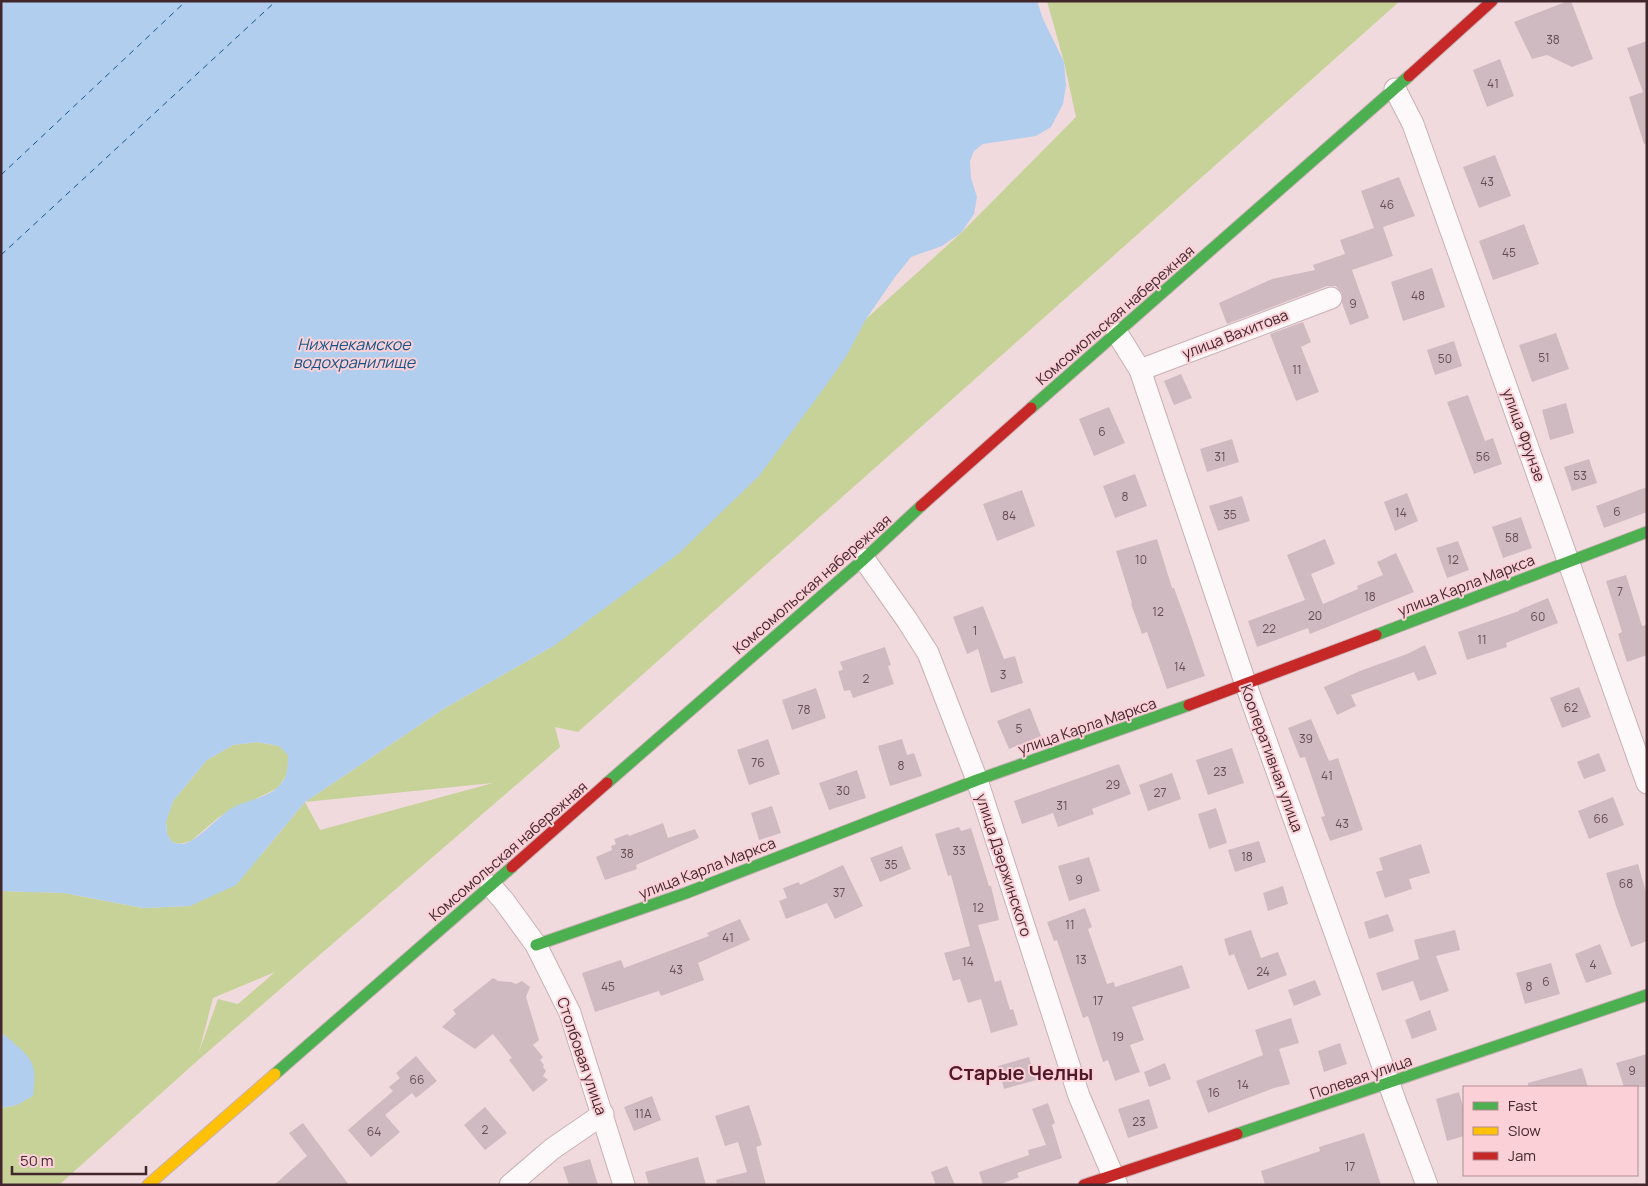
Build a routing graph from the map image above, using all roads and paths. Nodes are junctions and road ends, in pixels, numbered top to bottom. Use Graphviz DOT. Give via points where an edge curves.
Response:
graph roads {
  1 [pos="1492,1"];
  2 [pos="1395,89"];
  3 [pos="1331,298"];
  4 [pos="1116,333"];
  5 [pos="1140,370"];
  6 [pos="1647,532"];
  7 [pos="864,559"];
  8 [pos="1569,562"];
  9 [pos="1246,685"];
  10 [pos="977,780"];
  11 [pos="1647,783"];
  12 [pos="491,886"];
  13 [pos="536,945"];
  14 [pos="1647,995"];
  15 [pos="1388,1083"];
  16 [pos="603,1114"];
  17 [pos="1116,1180"];
  18 [pos="148,1185"];
  19 [pos="510,1185"];
  20 [pos="624,1185"];
  21 [pos="1084,1185"];
  22 [pos="1427,1185"];
  1 -- 2 [label="street, Комсомольская набережная"];
  2 -- 4 [label="street, Комсомольская набережная"];
  2 -- 8 [label="street, улица Фрунзе" via="1413,124"];
  3 -- 5 [label="street, улица Вахитова"];
  4 -- 5 [label="street, Кооперативная улица"];
  4 -- 7 [label="street, Комсомольская набережная"];
  5 -- 9 [label="street, Кооперативная улица"];
  6 -- 8 [label="street, улица Карла Маркса"];
  7 -- 10 [label="street, улица Дзержинского" via="928,653"];
  7 -- 12 [label="street, Комсомольская набережная"];
  8 -- 9 [label="street, улица Карла Маркса"];
  8 -- 11 [label="street, улица Фрунзе"];
  9 -- 10 [label="street, улица Карла Маркса"];
  9 -- 15 [label="street, Кооперативная улица"];
  10 -- 13 [label="street, улица Карла Маркса" via="686,893"];
  10 -- 17 [label="street, улица Дзержинского" via="1079,1096"];
  12 -- 13 [label="street, Столбовая улица"];
  12 -- 18 [label="street, Комсомольская набережная"];
  13 -- 16 [label="street, Столбовая улица" via="570,1012"];
  14 -- 15 [label="street, Полевая улица"];
  15 -- 17 [label="street, Полевая улица"];
  15 -- 22 [label="street, Кооперативная улица"];
  16 -- 19 [label="street" via="552,1149"];
  16 -- 20 [label="street, Столбовая улица"];
  17 -- 21 [label="street, Полевая улица"];
}
